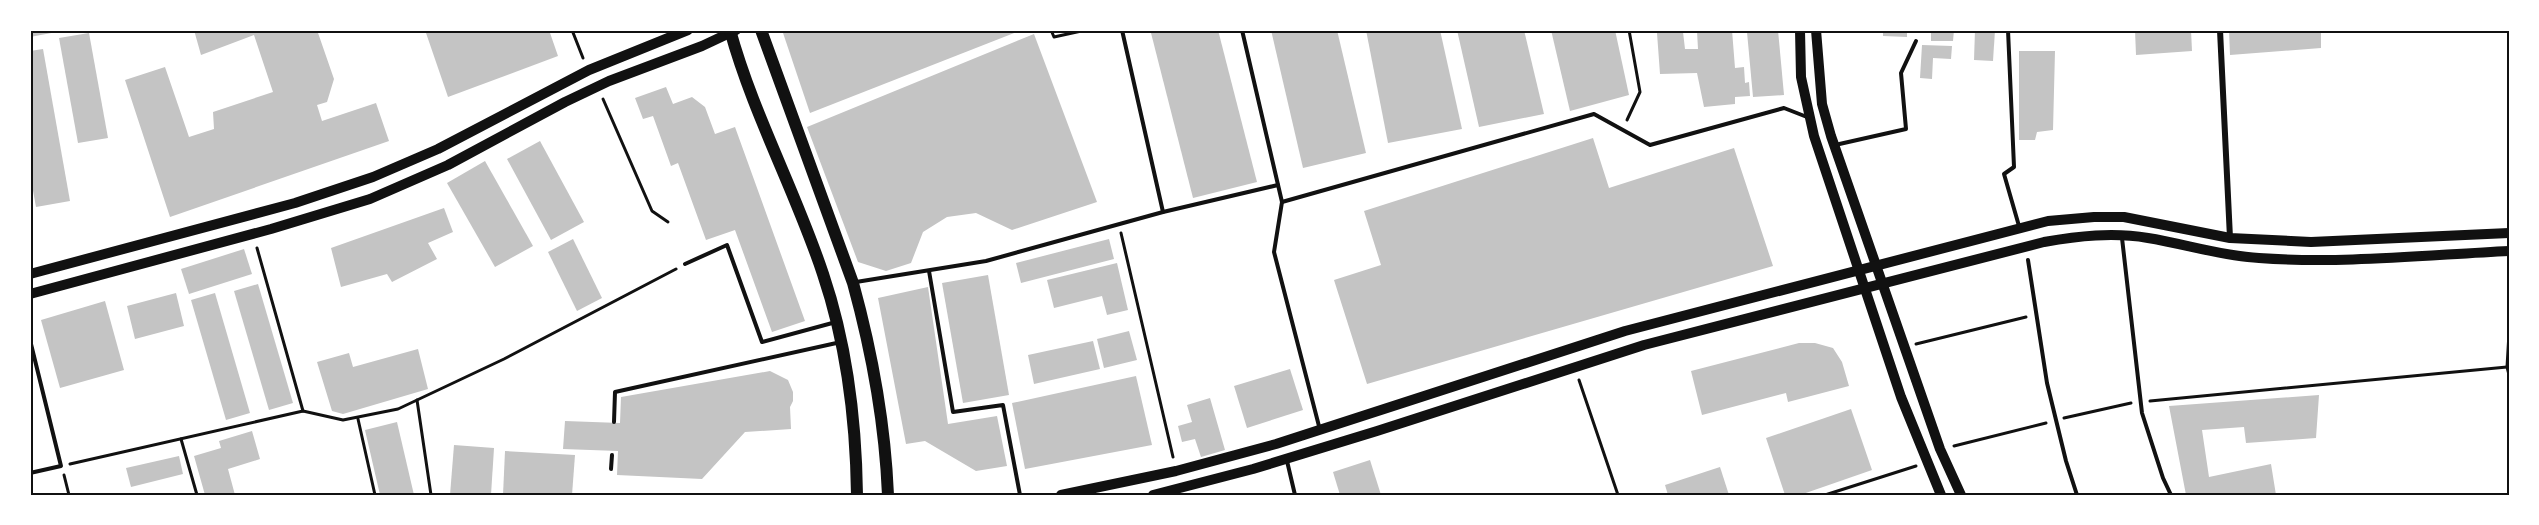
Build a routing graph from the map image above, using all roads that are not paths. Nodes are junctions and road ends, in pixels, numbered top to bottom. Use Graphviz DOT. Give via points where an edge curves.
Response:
graph roads {
  1 [pos="688,30"];
  2 [pos="762,30"];
  3 [pos="1122,30"];
  4 [pos="1242,30"];
  5 [pos="1800,30"];
  6 [pos="1816,30"];
  7 [pos="2008,30"];
  8 [pos="2220,30"];
  9 [pos="733,31"];
  10 [pos="1916,41"];
  11 [pos="1808,118"];
  12 [pos="1834,145"];
  13 [pos="1278,185"];
  14 [pos="1282,202"];
  15 [pos="1163,212"];
  16 [pos="2019,227"];
  17 [pos="2509,233"];
  18 [pos="2122,236"];
  19 [pos="2230,238"];
  20 [pos="2509,251"];
  21 [pos="2028,260"];
  22 [pos="685,264"];
  23 [pos="1876,265"];
  24 [pos="1858,270"];
  25 [pos="929,271"];
  26 [pos="30,274"];
  27 [pos="853,283"];
  28 [pos="1882,284"];
  29 [pos="1864,290"];
  30 [pos="30,294"];
  31 [pos="836,321"];
  32 [pos="30,340"];
  33 [pos="841,342"];
  34 [pos="614,422"];
  35 [pos="1320,430"];
  36 [pos="612,454"];
  37 [pos="1287,459"];
  38 [pos="611,469"];
  39 [pos="30,473"];
  40 [pos="857,495"];
  41 [pos="888,495"];
  42 [pos="1020,495"];
  43 [pos="1061,495"];
  44 [pos="1153,495"];
  45 [pos="1295,495"];
  46 [pos="1941,495"];
  47 [pos="1960,495"];
  48 [pos="2077,495"];
  49 [pos="2171,495"];
  1 -- 26 [label="main road" via="589,70 438,149 373,177 295,203"];
  2 -- 27 [label="main road"];
  3 -- 15 [label="lane"];
  4 -- 13 [label="lane"];
  5 -- 11 [label="main road"];
  6 -- 12 [label="main road" via="1822,104"];
  7 -- 16 [label="lane" via="2014,168 2004,174"];
  8 -- 19 [label="street"];
  9 -- 30 [label="main road" via="609,81 448,165 340,210"];
  9 -- 31 [label="main road" via="749,88 824,274"];
  10 -- 12 [label="lane" via="1900,73 1906,129"];
  11 -- 14 [label="lane" via="1784,108 1650,145 1594,114"];
  11 -- 24 [label="main road"];
  12 -- 23 [label="main road"];
  13 -- 14 [label="lane"];
  13 -- 15 [label="lane"];
  14 -- 35 [label="lane" via="1274,252"];
  15 -- 25 [label="lane" via="986,261"];
  16 -- 19 [label="main road" via="2069,218 2124,217"];
  16 -- 23 [label="main road"];
  17 -- 19 [label="main road" via="2311,243"];
  18 -- 20 [label="main road" via="2261,259 2330,260"];
  18 -- 28 [label="main road" via="2044,242"];
  18 -- 49 [label="lane" via="2142,413"];
  21 -- 48 [label="lane" via="2055,421"];
  22 -- 31 [label="lane" via="727,245 762,342"];
  23 -- 24 [label="main road"];
  23 -- 28 [label="main road"];
  24 -- 29 [label="main road"];
  24 -- 35 [label="main road" via="1625,331"];
  25 -- 27 [label="lane"];
  25 -- 42 [label="lane" via="953,412 1003,405"];
  27 -- 41 [label="main road" via="878,399"];
  28 -- 29 [label="main road"];
  28 -- 47 [label="main road"];
  29 -- 37 [label="main road" via="1681,335"];
  29 -- 46 [label="main road"];
  31 -- 33 [label="main road"];
  32 -- 39 [label="lane" via="61,466"];
  33 -- 34 [label="lane" via="615,392"];
  33 -- 40 [label="main road" via="854,420"];
  35 -- 43 [label="main road" via="1176,471"];
  36 -- 38 [label="lane"];
  37 -- 44 [label="main road"];
  37 -- 45 [label="lane"];
}
